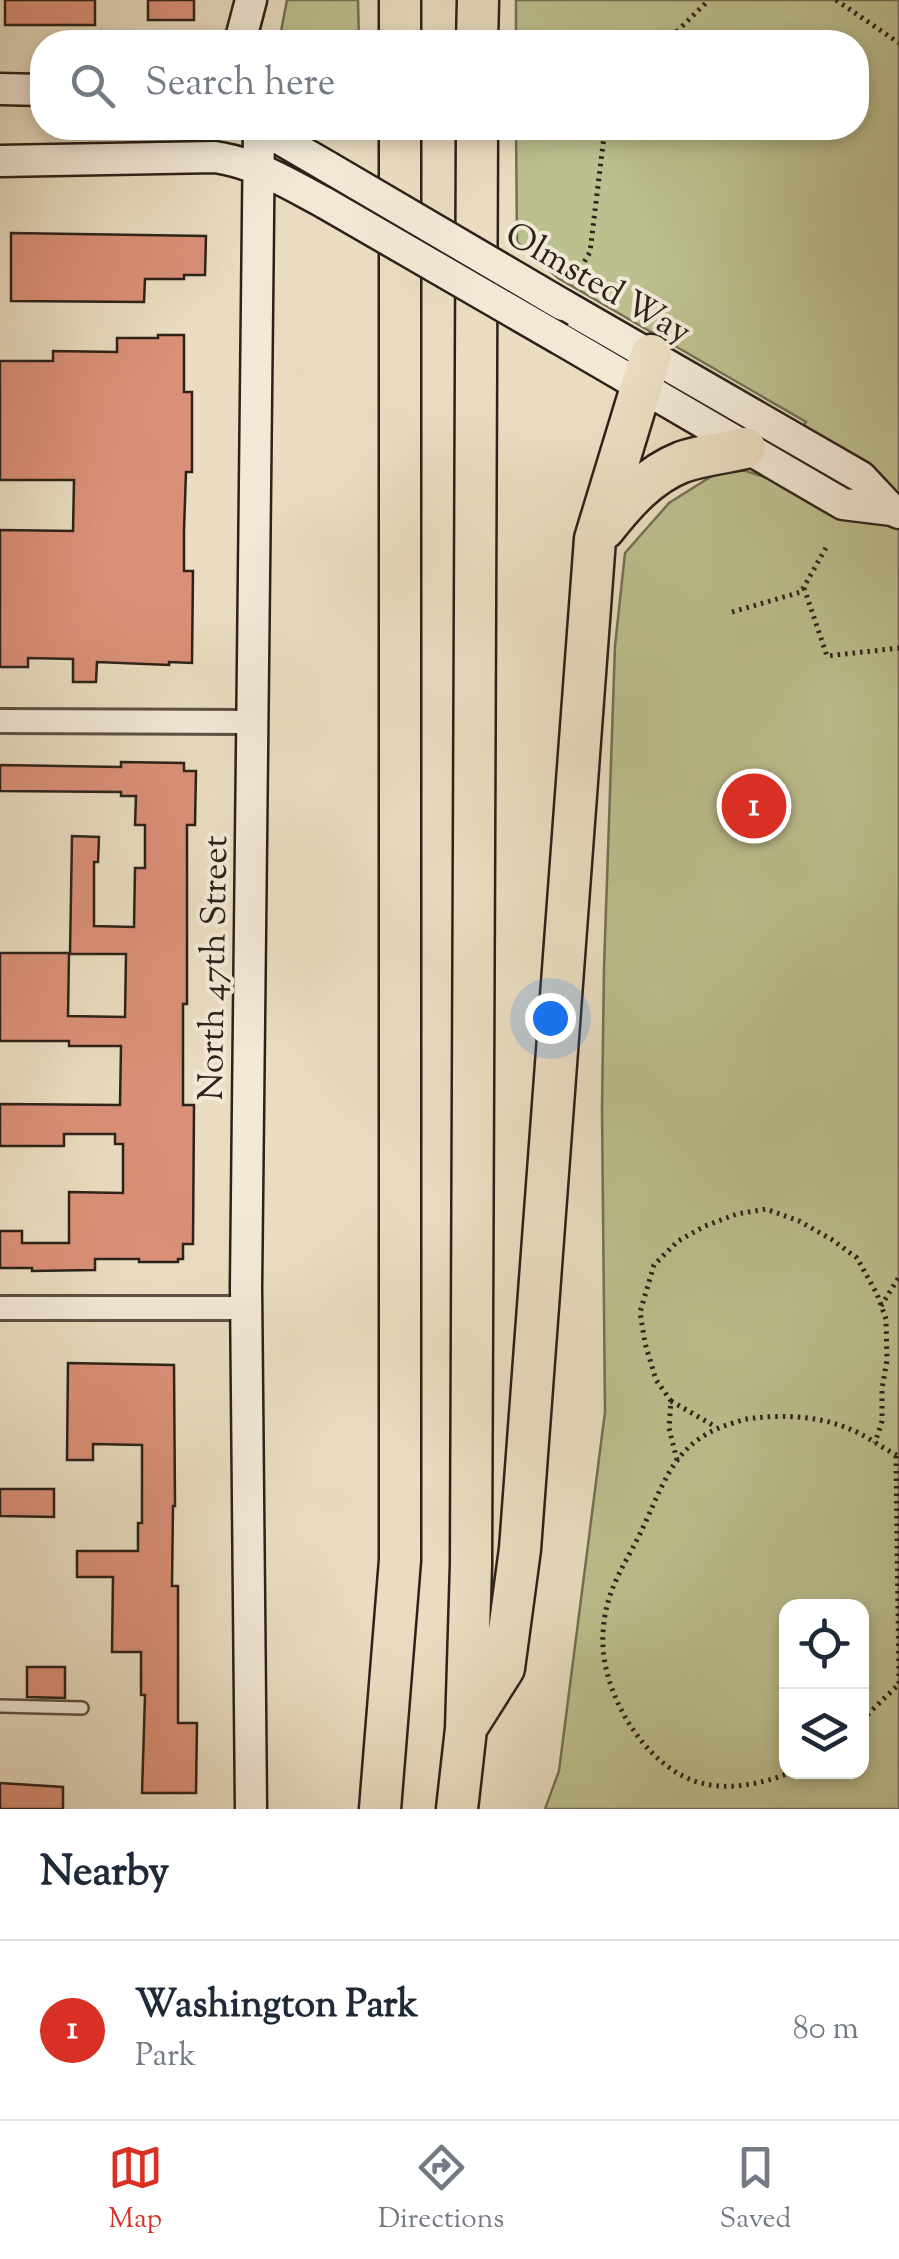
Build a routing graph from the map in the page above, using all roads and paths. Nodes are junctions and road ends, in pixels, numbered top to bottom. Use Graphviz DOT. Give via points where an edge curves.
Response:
graph roads {
  1 [pos="252,0"];
  2 [pos="400,0"];
  3 [pos="478,0"];
  4 [pos="708,0"];
  5 [pos="836,0"];
  6 [pos="243,30"];
  7 [pos="255,30"];
  8 [pos="400,30"];
  9 [pos="478,30"];
  10 [pos="678,30"];
  11 [pos="899,44"];
  12 [pos="0,89"];
  13 [pos="30,90"];
  14 [pos="260,140"];
  15 [pos="281,140"];
  16 [pos="400,140"];
  17 [pos="477,140"];
  18 [pos="604,140"];
  19 [pos="0,161"];
  20 [pos="260,168"];
  21 [pos="568,294"];
  22 [pos="646,371"];
  23 [pos="745,448"];
  24 [pos="896,511"];
  25 [pos="596,540"];
  26 [pos="826,546"];
  27 [pos="804,588"];
  28 [pos="732,612"];
  29 [pos="899,648"];
  30 [pos="0,721"];
  31 [pos="252,722"];
  32 [pos="899,1277"];
  33 [pos="881,1306"];
  34 [pos="0,1308"];
  35 [pos="246,1308"];
  36 [pos="671,1401"];
  37 [pos="717,1428"];
  38 [pos="876,1443"];
  39 [pos="898,1456"];
  40 [pos="677,1460"];
  41 [pos="899,1684"];
  42 [pos="0,1706"];
  43 [pos="82,1708"];
  44 [pos="869,1713"];
  45 [pos="466,1729"];
  46 [pos="779,1776"];
  47 [pos="251,1809"];
  48 [pos="380,1809"];
  49 [pos="457,1809"];
  1 -- 6 [label="street"];
  1 -- 7 [label="street"];
  2 -- 8 [label="highway"];
  3 -- 9 [label="highway"];
  4 -- 10 [label="path"];
  5 -- 11 [label="path"];
  12 -- 13 [label="street"];
  14 -- 20 [label="street, North 47th Street"];
  15 -- 21 [label="street, Olmsted Way, bridge"];
  16 -- 48 [label="highway" via="400,1560"];
  17 -- 45 [label="highway"];
  18 -- 21 [label="path" via="590,252"];
  19 -- 20 [label="street, Olmsted Way" via="215,157"];
  20 -- 22 [label="street, Olmsted Way, bridge" via="560,339"];
  20 -- 31 [label="street, North 47th Street"];
  21 -- 22 [label="street, Olmsted Way"];
  22 -- 23 [label="street, Olmsted Way"];
  22 -- 24 [label="street, Olmsted Way" via="860,477"];
  22 -- 25 [label="highway"];
  23 -- 24 [label="street, Olmsted Way" via="843,504"];
  23 -- 25 [label="highway" via="684,462 654,477"];
  25 -- 45 [label="highway" via="520,1549 504,1668"];
  26 -- 27 [label="path"];
  27 -- 28 [label="path"];
  27 -- 29 [label="path" via="827,656"];
  30 -- 31 [label="street"];
  31 -- 35 [label="street, North 47th Street"];
  32 -- 33 [label="path"];
  33 -- 36 [label="path" via="857,1258 798,1220 766,1209 705,1226 654,1265 640,1312 656,1380"];
  33 -- 38 [label="path" via="887,1360"];
  34 -- 35 [label="street"];
  35 -- 47 [label="street, North 47th Street"];
  36 -- 37 [label="path"];
  36 -- 40 [label="path"];
  37 -- 38 [label="path" via="752,1418 817,1419"];
  37 -- 40 [label="path"];
  38 -- 39 [label="path"];
  39 -- 41 [label="path"];
  40 -- 46 [label="path" via="608,1598 603,1648 616,1701 635,1733 681,1775 732,1786"];
  41 -- 44 [label="path"];
  42 -- 43 [label="lane"];
  45 -- 49 [label="highway"];
}
